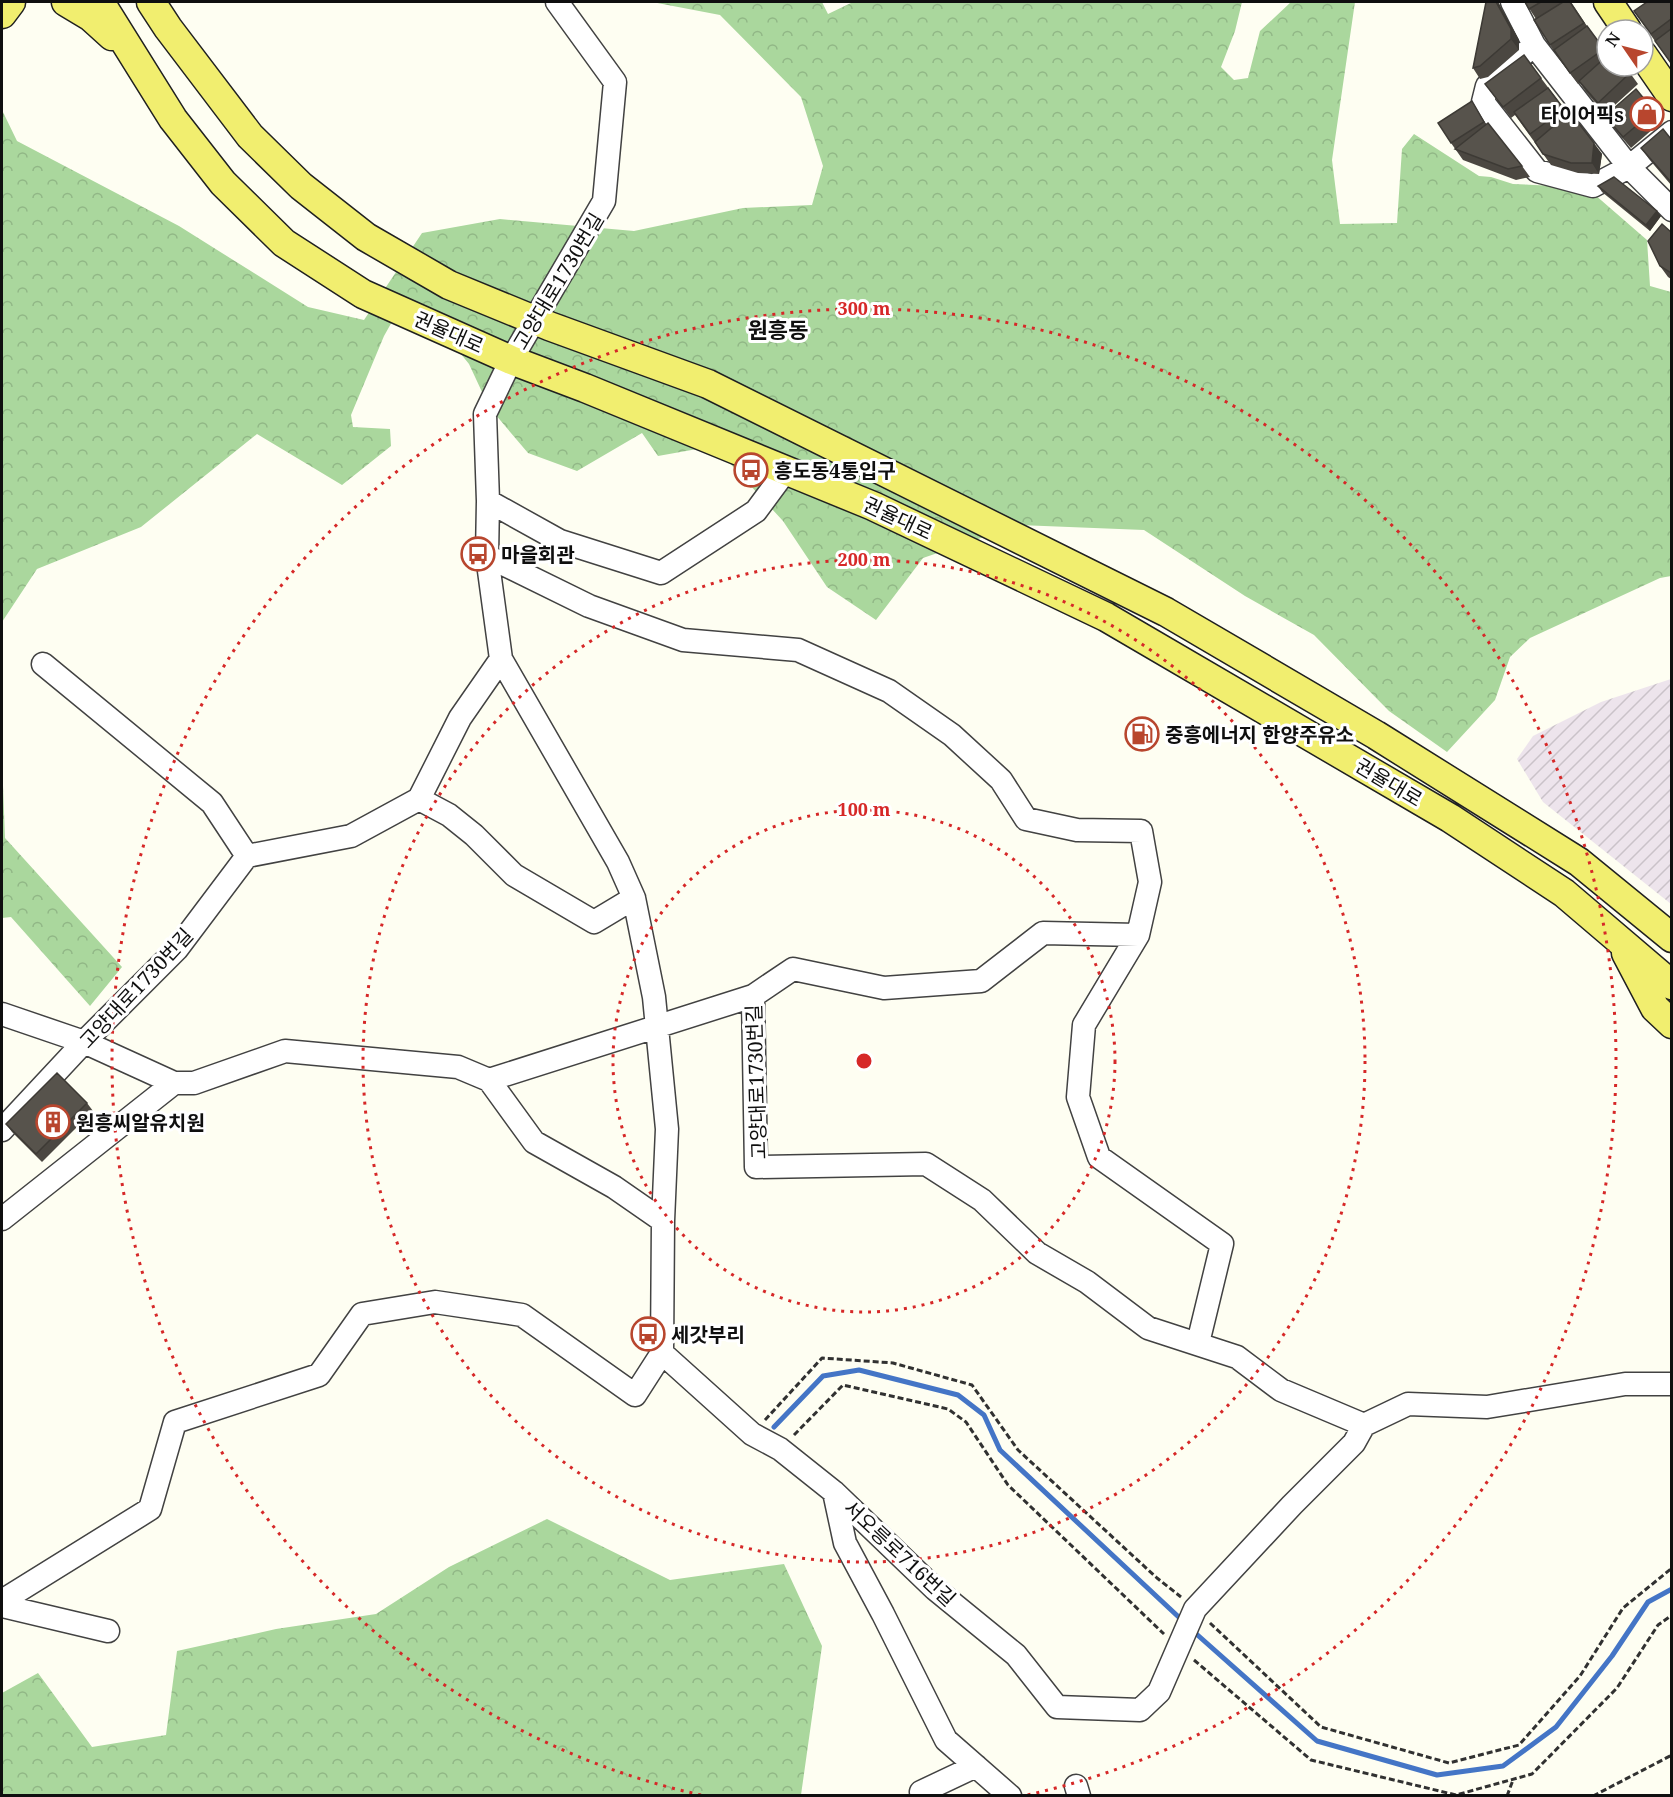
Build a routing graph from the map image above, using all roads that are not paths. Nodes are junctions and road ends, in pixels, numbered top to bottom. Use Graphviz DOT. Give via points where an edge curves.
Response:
graph roads {
  1 [pos="11,2"];
  2 [pos="66,2"];
  3 [pos="100,2"];
  4 [pos="151,2"];
  5 [pos="156,2"];
  6 [pos="556,2"];
  7 [pos="1512,2"];
  8 [pos="1608,2"];
  9 [pos="2,14"];
  10 [pos="1619,18"];
  11 [pos="168,28"];
  12 [pos="1534,45"];
  13 [pos="133,56"];
  14 [pos="1655,73"];
  15 [pos="1671,97"];
  16 [pos="1671,132"];
  17 [pos="1629,167"];
  18 [pos="1671,210"];
  19 [pos="534,320"];
  20 [pos="511,360"];
  21 [pos="787,469"];
  22 [pos="488,501"];
  23 [pos="487,556"];
  24 [pos="501,659"];
  25 [pos="43,664"];
  26 [pos="419,799"];
  27 [pos="247,856"];
  28 [pos="634,898"];
  29 [pos="1138,935"];
  30 [pos="1671,938"];
  31 [pos="1620,941"];
  32 [pos="1671,985"];
  33 [pos="753,996"];
  34 [pos="2,1014"];
  35 [pos="1671,1024"];
  36 [pos="658,1027"];
  37 [pos="84,1042"];
  38 [pos="489,1080"];
  39 [pos="174,1083"];
  40 [pos="2,1130"];
  41 [pos="2,1219"];
  42 [pos="663,1221"];
  43 [pos="1198,1343"];
  44 [pos="662,1353"];
  45 [pos="1671,1384"];
  46 [pos="1364,1425"];
  47 [pos="834,1492"];
  48 [pos="2,1604"];
  49 [pos="108,1631"];
  50 [pos="976,1766"];
  51 [pos="921,1792"];
  52 [pos="1010,1796"];
  1 -- 9 [label="main road"];
  2 -- 13 [label="main road" via="91,17"];
  3 -- 13 [label="main road, 권율대로"];
  4 -- 11 [label="main road, 권율대로"];
  5 -- 11 [label="main road"];
  6 -- 19 [label="street, 고양대로1730번길" via="615,82 604,201"];
  7 -- 12 [label="street"];
  8 -- 10 [label="main road"];
  11 -- 19 [label="main road, 권율대로" via="250,135 301,186 366,237 449,285"];
  12 -- 17 [label="street"];
  12 -- 17 [label="street" via="1487,86 1483,102 1537,171 1593,186"];
  13 -- 20 [label="main road, 권율대로" via="173,119 223,183 284,243 363,294"];
  14 -- 15 [label="main road"];
  16 -- 17 [label="street"];
  17 -- 18 [label="street"];
  19 -- 20 [label="street, 고양대로1730번길"];
  19 -- 30 [label="main road, 권율대로" via="708,384 1166,612 1386,741 1579,862"];
  20 -- 21 [label="main road, 권율대로"];
  20 -- 22 [label="street, 고양대로1730번길" via="485,414"];
  21 -- 22 [label="street" via="756,511 661,573 560,541"];
  21 -- 31 [label="main road, 권율대로" via="1106,617 1450,818 1564,893"];
  22 -- 23 [label="street, 고양대로1730번길"];
  23 -- 24 [label="street, 고양대로1730번길"];
  23 -- 29 [label="street" via="589,606 683,640 798,650 889,692 952,735 1001,780 1026,819 1077,830 1141,831 1150,882"];
  24 -- 26 [label="street" via="460,718"];
  24 -- 28 [label="street, 고양대로1730번길" via="618,862"];
  25 -- 27 [label="street" via="212,803"];
  26 -- 27 [label="street" via="351,836"];
  26 -- 28 [label="street" via="449,815 514,875 594,922"];
  27 -- 37 [label="street, 고양대로1730번길" via="177,949"];
  28 -- 36 [label="street, 고양대로1730번길"];
  29 -- 33 [label="street" via="1043,933 981,981 884,988 793,969"];
  29 -- 43 [label="street" via="1084,1025 1078,1097 1099,1157 1222,1244"];
  31 -- 32 [label="main road, 권율대로"];
  31 -- 35 [label="main road" via="1654,1008"];
  33 -- 36 [label="street, 고양대로1730번길"];
  33 -- 43 [label="street, 고양대로1730번길" via="756,1167 926,1164 982,1200 1037,1253 1087,1282 1148,1328"];
  34 -- 37 [label="street"];
  36 -- 38 [label="street"];
  36 -- 42 [label="street, 고양대로1730번길" via="667,1129"];
  37 -- 39 [label="street"];
  37 -- 40 [label="street, 고양대로1730번길"];
  38 -- 39 [label="street" via="458,1066 285,1051 194,1083"];
  38 -- 42 [label="street" via="534,1142 614,1187"];
  39 -- 41 [label="street"];
  42 -- 44 [label="street, 고양대로1730번길"];
  43 -- 46 [label="street, 고양대로1730번길" via="1237,1357 1281,1390"];
  44 -- 47 [label="street" via="752,1434 780,1449"];
  44 -- 48 [label="street" via="635,1395 522,1315 435,1302 362,1314 319,1375 175,1422 150,1509"];
  45 -- 46 [label="street" via="1625,1384 1487,1407 1408,1404"];
  46 -- 47 [label="street, 서오릉로716번길" via="1354,1443 1292,1505 1186,1626 1159,1692 1140,1710 1057,1707 1016,1655 935,1589"];
  47 -- 50 [label="street, 서오릉로716번길" via="845,1543 946,1740"];
  48 -- 49 [label="street"];
  50 -- 51 [label="street"];
  50 -- 52 [label="street, 서오릉로716번길"];
}
